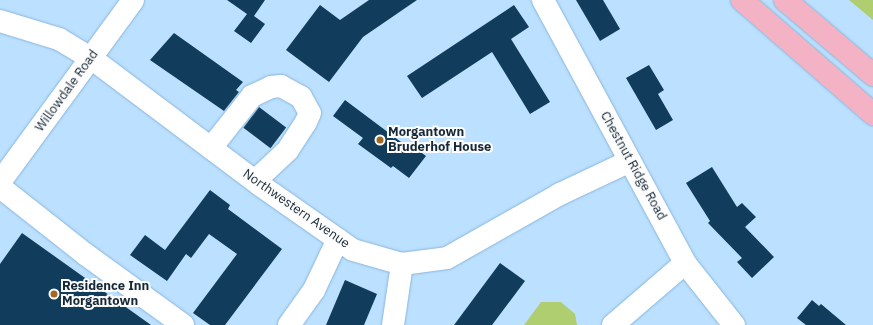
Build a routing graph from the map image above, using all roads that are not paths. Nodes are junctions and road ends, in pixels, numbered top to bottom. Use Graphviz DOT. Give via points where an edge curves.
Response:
graph roads {
  1 [pos="133,0"];
  2 [pos="543,0"];
  3 [pos="742,0"];
  4 [pos="785,0"];
  5 [pos="0,21"];
  6 [pos="91,58"];
  7 [pos="873,75"];
  8 [pos="873,114"];
  9 [pos="211,148"];
  10 [pos="630,161"];
  11 [pos="255,181"];
  12 [pos="0,182"];
  13 [pos="0,187"];
  14 [pos="338,239"];
  15 [pos="685,263"];
  16 [pos="402,264"];
  17 [pos="183,325"];
  18 [pos="289,325"];
  19 [pos="393,325"];
  20 [pos="613,325"];
  21 [pos="734,325"];
  1 -- 6 [label="street, Willowdale Road"];
  2 -- 10 [label="street, Chestnut Ridge Road"];
  3 -- 8 [label="main road"];
  4 -- 7 [label="main road"];
  5 -- 6 [label="street, Northwestern Avenue" via="59,39"];
  6 -- 9 [label="street, Northwestern Avenue"];
  6 -- 12 [label="street, Willowdale Road"];
  9 -- 11 [label="street, Northwestern Avenue"];
  9 -- 11 [label="street" via="252,96 270,87 281,86 301,96 310,113 306,122 288,150"];
  10 -- 15 [label="street, Chestnut Ridge Road"];
  10 -- 16 [label="street, Northwestern Avenue" via="560,194 447,258"];
  11 -- 14 [label="street, Northwestern Avenue"];
  13 -- 17 [label="street" via="85,254"];
  14 -- 16 [label="street, Northwestern Avenue" via="353,250"];
  14 -- 18 [label="street" via="314,290"];
  15 -- 20 [label="street"];
  15 -- 21 [label="street, Chestnut Ridge Road"];
  16 -- 19 [label="street"];
}
